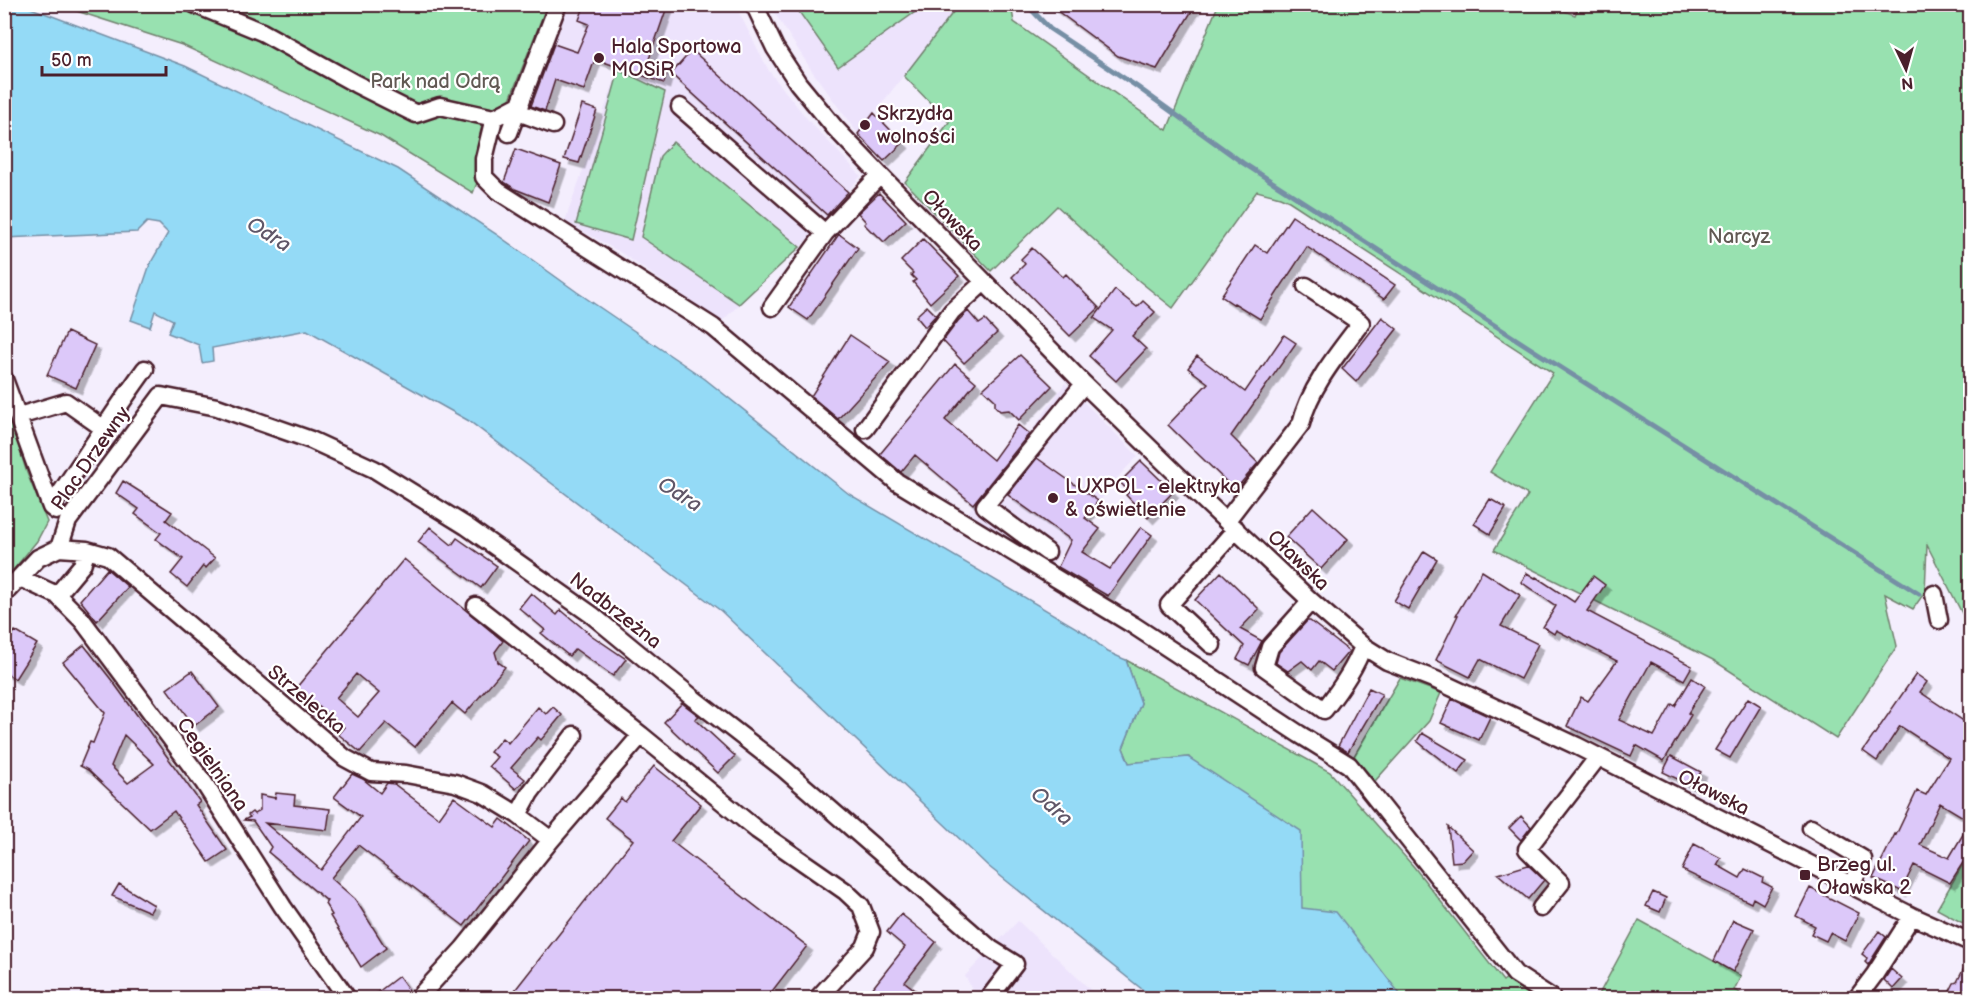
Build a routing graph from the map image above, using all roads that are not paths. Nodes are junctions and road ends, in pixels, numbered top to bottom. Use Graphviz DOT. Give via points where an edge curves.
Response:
graph roads {
  1 [pos="194,4"];
  2 [pos="558,4"];
  3 [pos="758,6"];
  4 [pos="680,107"];
  5 [pos="519,108"];
  6 [pos="494,118"];
  7 [pos="553,125"];
  8 [pos="509,133"];
  9 [pos="880,175"];
  10 [pos="825,233"];
  11 [pos="984,282"];
  12 [pos="1306,286"];
  13 [pos="772,307"];
  14 [pos="145,369"];
  15 [pos="4,379"];
  16 [pos="1084,384"];
  17 [pos="160,396"];
  18 [pos="18,416"];
  19 [pos="103,428"];
  20 [pos="865,429"];
  21 [pos="51,507"];
  22 [pos="68,521"];
  23 [pos="1231,525"];
  24 [pos="59,548"];
  25 [pos="87,550"];
  26 [pos="1047,552"];
  27 [pos="20,578"];
  28 [pos="4,594"];
  29 [pos="1934,594"];
  30 [pos="57,595"];
  31 [pos="1311,601"];
  32 [pos="476,606"];
  33 [pos="1939,620"];
  34 [pos="1212,645"];
  35 [pos="1363,646"];
  36 [pos="574,735"];
  37 [pos="641,735"];
  38 [pos="1598,757"];
  39 [pos="518,815"];
  40 [pos="1811,828"];
  41 [pos="551,840"];
  42 [pos="1852,885"];
  43 [pos="1541,908"];
  44 [pos="1912,916"];
  45 [pos="1971,942"];
  46 [pos="347,999"];
  47 [pos="418,999"];
  48 [pos="819,999"];
  49 [pos="989,999"];
  50 [pos="1552,999"];
  51 [pos="1857,999"];
  1 -- 6 [label="street" via="262,32 416,114 440,106"];
  2 -- 5 [label="street"];
  3 -- 9 [label="street, Oławska" via="775,48 798,83"];
  4 -- 10 [label="street"];
  5 -- 6 [label="street"];
  5 -- 7 [label="street"];
  5 -- 8 [label="street"];
  6 -- 50 [label="street" via="483,159 484,177 498,191 713,327 897,482 1133,625 1349,765 1515,974"];
  9 -- 10 [label="street"];
  9 -- 11 [label="street, Oławska"];
  10 -- 13 [label="street"];
  11 -- 16 [label="street, Oławska"];
  11 -- 20 [label="street" via="952,311"];
  12 -- 23 [label="street" via="1361,323 1305,408 1301,424"];
  14 -- 19 [label="street"];
  15 -- 18 [label="street"];
  16 -- 23 [label="street, Oławska"];
  16 -- 26 [label="street" via="985,506"];
  17 -- 22 [label="street, Plac Drzewny"];
  17 -- 49 [label="street, Nadbrzeżna" via="217,407 310,440 374,469 466,526 592,615 784,769 991,949 1016,964"];
  18 -- 19 [label="street" via="66,402"];
  18 -- 21 [label="street"];
  19 -- 21 [label="street"];
  21 -- 22 [label="street"];
  22 -- 24 [label="street, Plac Drzewny"];
  23 -- 31 [label="street, Oławska"];
  23 -- 34 [label="street" via="1168,605"];
  24 -- 25 [label="street, Strzelecka"];
  24 -- 27 [label="street" via="38,558"];
  25 -- 30 [label="street" via="82,565"];
  25 -- 39 [label="street, Strzelecka" via="108,556 345,758 371,772 455,783 482,793"];
  27 -- 28 [label="street"];
  27 -- 30 [label="street, Cegielniana"];
  29 -- 33 [label="street"];
  30 -- 46 [label="street, Cegielniana" via="82,620 204,783"];
  31 -- 35 [label="street, Oławska"];
  31 -- 35 [label="street" via="1270,647 1264,667 1324,710"];
  32 -- 37 [label="street"];
  35 -- 38 [label="street, Oławska" via="1387,661"];
  36 -- 39 [label="street"];
  37 -- 41 [label="street"];
  37 -- 48 [label="street" via="757,830 861,906 871,932 865,947"];
  38 -- 42 [label="street, Oławska"];
  38 -- 43 [label="street" via="1527,849 1561,883"];
  39 -- 41 [label="street, Strzelecka"];
  40 -- 42 [label="street" via="1863,859"];
  41 -- 47 [label="street" via="463,950"];
  42 -- 44 [label="street, Oławska"];
  44 -- 45 [label="street, Oławska"];
  44 -- 51 [label="street"];
}
